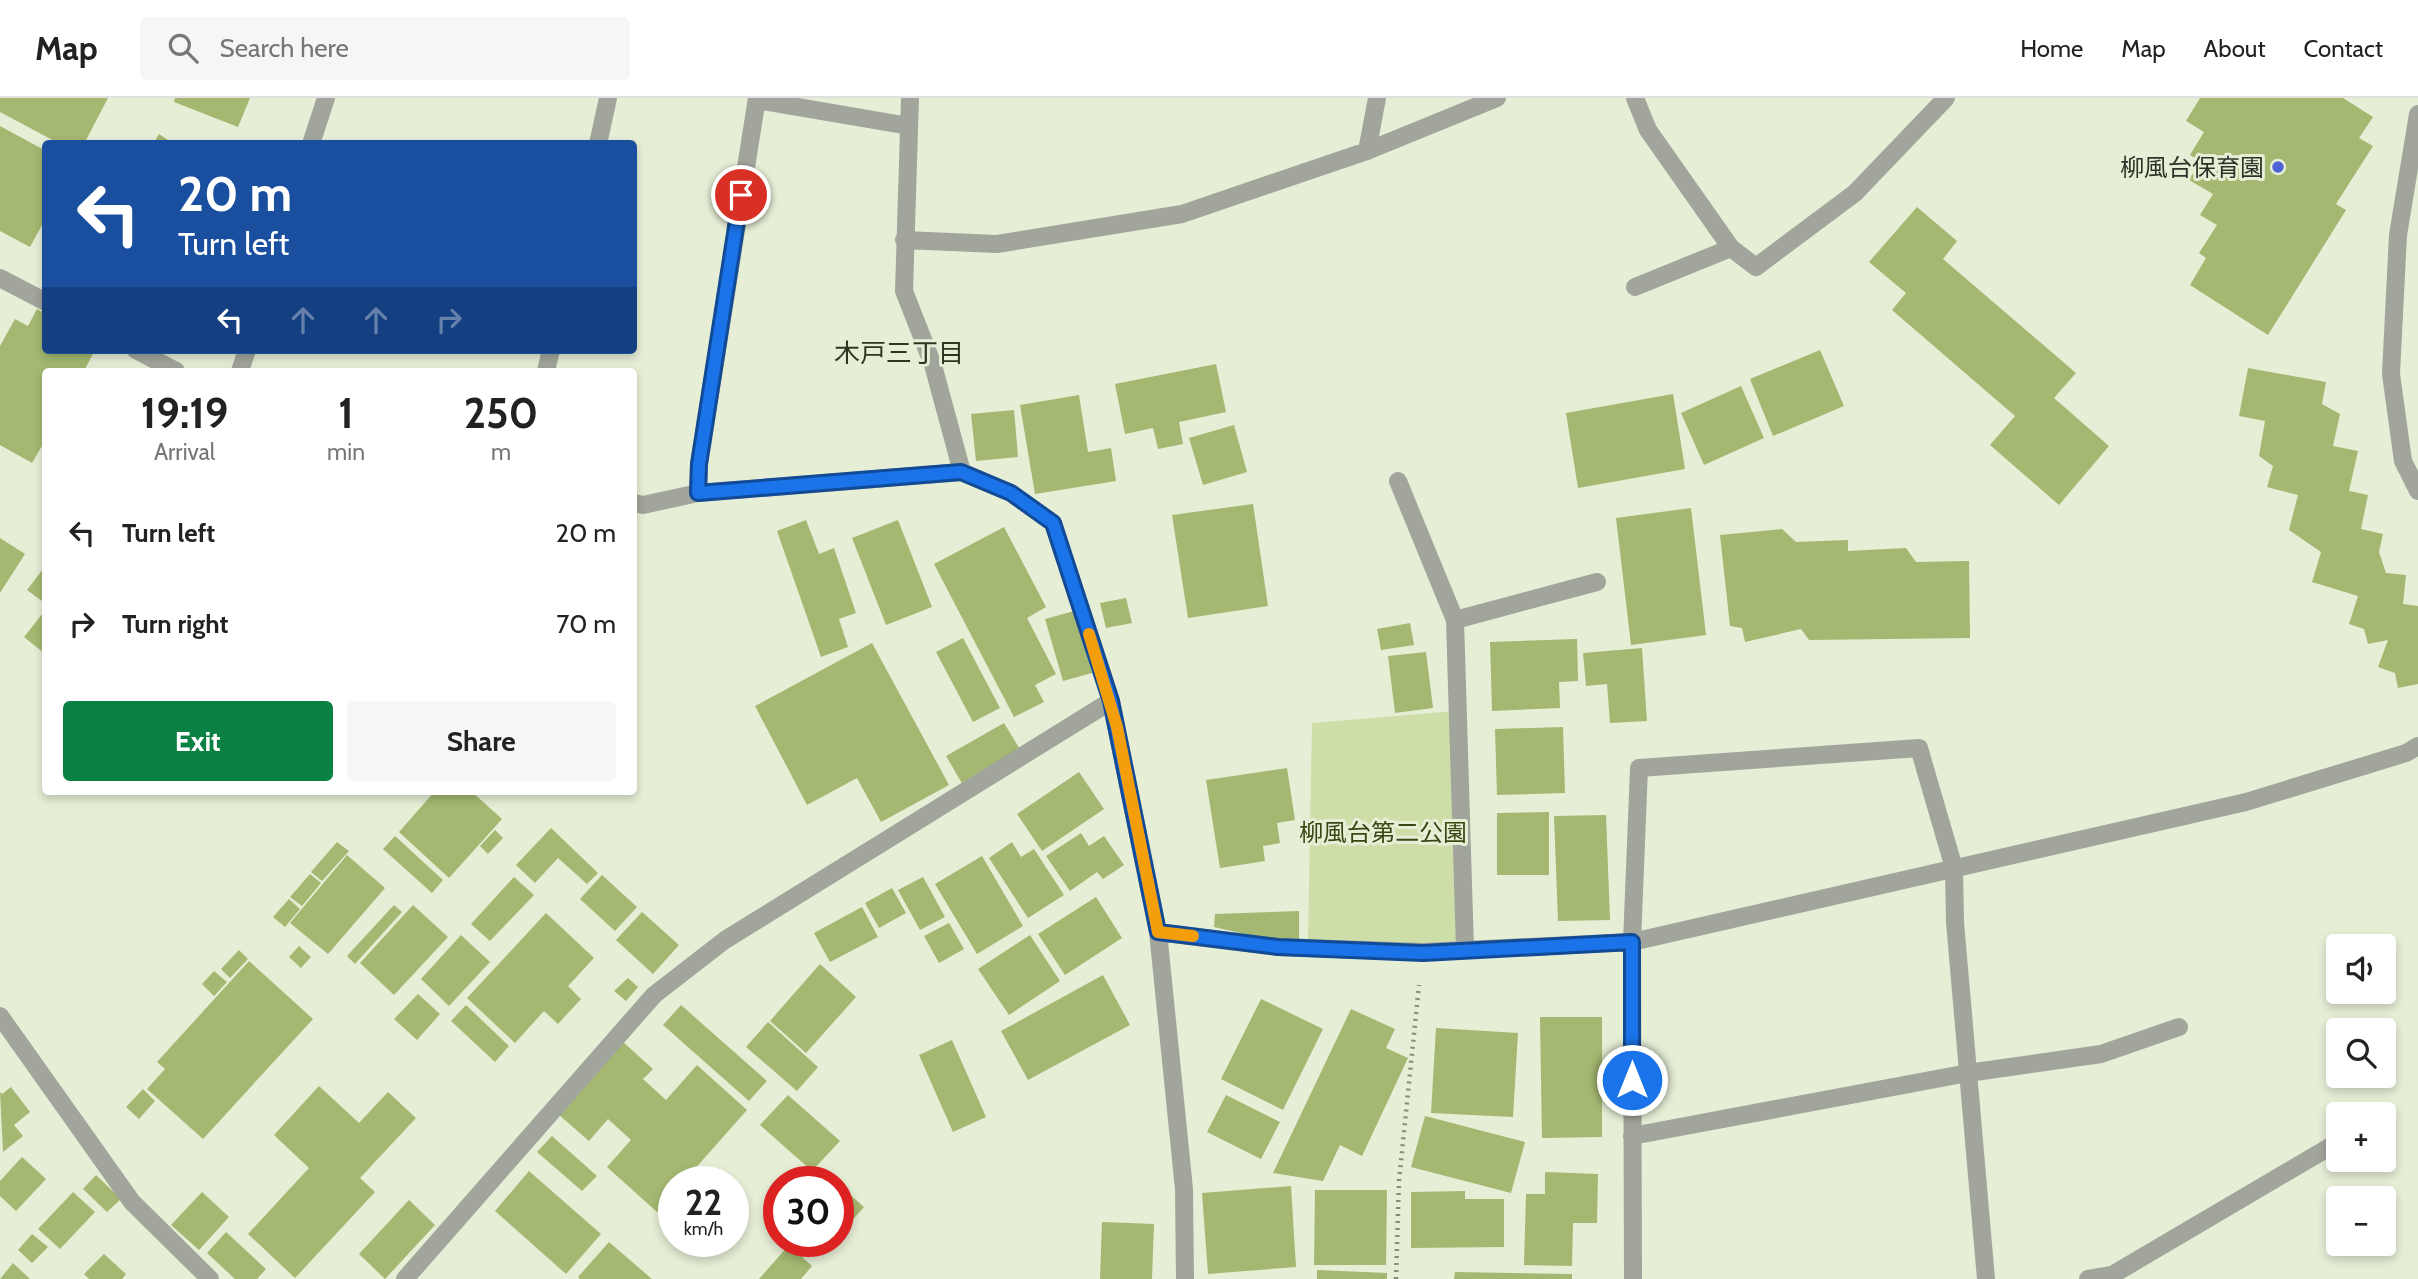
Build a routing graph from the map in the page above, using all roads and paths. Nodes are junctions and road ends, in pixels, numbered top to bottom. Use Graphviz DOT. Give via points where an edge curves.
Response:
graph roads {
  1 [pos="326,98"];
  2 [pos="608,98"];
  3 [pos="910,98"];
  4 [pos="1377,98"];
  5 [pos="1497,98"];
  6 [pos="1635,98"];
  7 [pos="1946,98"];
  8 [pos="757,99"];
  9 [pos="2418,114"];
  10 [pos="909,126"];
  11 [pos="312,140"];
  12 [pos="599,140"];
  13 [pos="1367,151"];
  14 [pos="904,240"];
  15 [pos="1731,248"];
  16 [pos="2,283"];
  17 [pos="1635,287"];
  18 [pos="42,300"];
  19 [pos="144,354"];
  20 [pos="170,368"];
  21 [pos="961,472"];
  22 [pos="1398,481"];
  23 [pos="2418,491"];
  24 [pos="698,493"];
  25 [pos="637,504"];
  26 [pos="1597,582"];
  27 [pos="1455,620"];
  28 [pos="1111,701"];
  29 [pos="2418,746"];
  30 [pos="1954,868"];
  31 [pos="1158,932"];
  32 [pos="1632,942"];
  33 [pos="1465,950"];
  34 [pos="1423,953"];
  35 [pos="0,1016"];
  36 [pos="2179,1027"];
  37 [pos="1968,1073"];
  38 [pos="1632,1136"];
  39 [pos="2326,1149"];
  40 [pos="210,1279"];
  41 [pos="405,1279"];
  42 [pos="1185,1279"];
  43 [pos="1396,1279"];
  44 [pos="1633,1279"];
  45 [pos="1986,1279"];
  46 [pos="2088,1279"];
  1 -- 11 [label="street"];
  2 -- 12 [label="street"];
  3 -- 10 [label="street"];
  4 -- 13 [label="street"];
  5 -- 13 [label="street"];
  6 -- 15 [label="street" via="1648,130"];
  7 -- 15 [label="street" via="1855,193 1756,267"];
  8 -- 10 [label="street"];
  8 -- 24 [label="street"];
  9 -- 23 [label="street" via="2398,235 2391,374 2403,461"];
  10 -- 14 [label="street"];
  13 -- 14 [label="street" via="1182,214 998,244"];
  14 -- 21 [label="street" via="904,291 933,365"];
  15 -- 17 [label="street"];
  16 -- 18 [label="street"];
  19 -- 20 [label="street"];
  21 -- 24 [label="street"];
  21 -- 28 [label="street" via="1011,493 1053,523"];
  22 -- 27 [label="street"];
  24 -- 25 [label="street"];
  26 -- 27 [label="street"];
  27 -- 33 [label="street"];
  28 -- 31 [label="street"];
  28 -- 41 [label="street" via="724,940 654,995"];
  29 -- 30 [label="street" via="2246,802"];
  30 -- 32 [label="street"];
  30 -- 32 [label="street" via="1919,748 1639,768"];
  30 -- 37 [label="street"];
  31 -- 34 [label="street" via="1278,947"];
  31 -- 42 [label="street" via="1184,1189"];
  32 -- 33 [label="street"];
  32 -- 38 [label="street"];
  33 -- 34 [label="street"];
  34 -- 43 [label="path" via="1399,1181"];
  35 -- 40 [label="street" via="132,1202"];
  36 -- 37 [label="street" via="2101,1054"];
  37 -- 38 [label="street"];
  37 -- 45 [label="street"];
  38 -- 44 [label="street"];
  39 -- 46 [label="street" via="2112,1275"];
}
